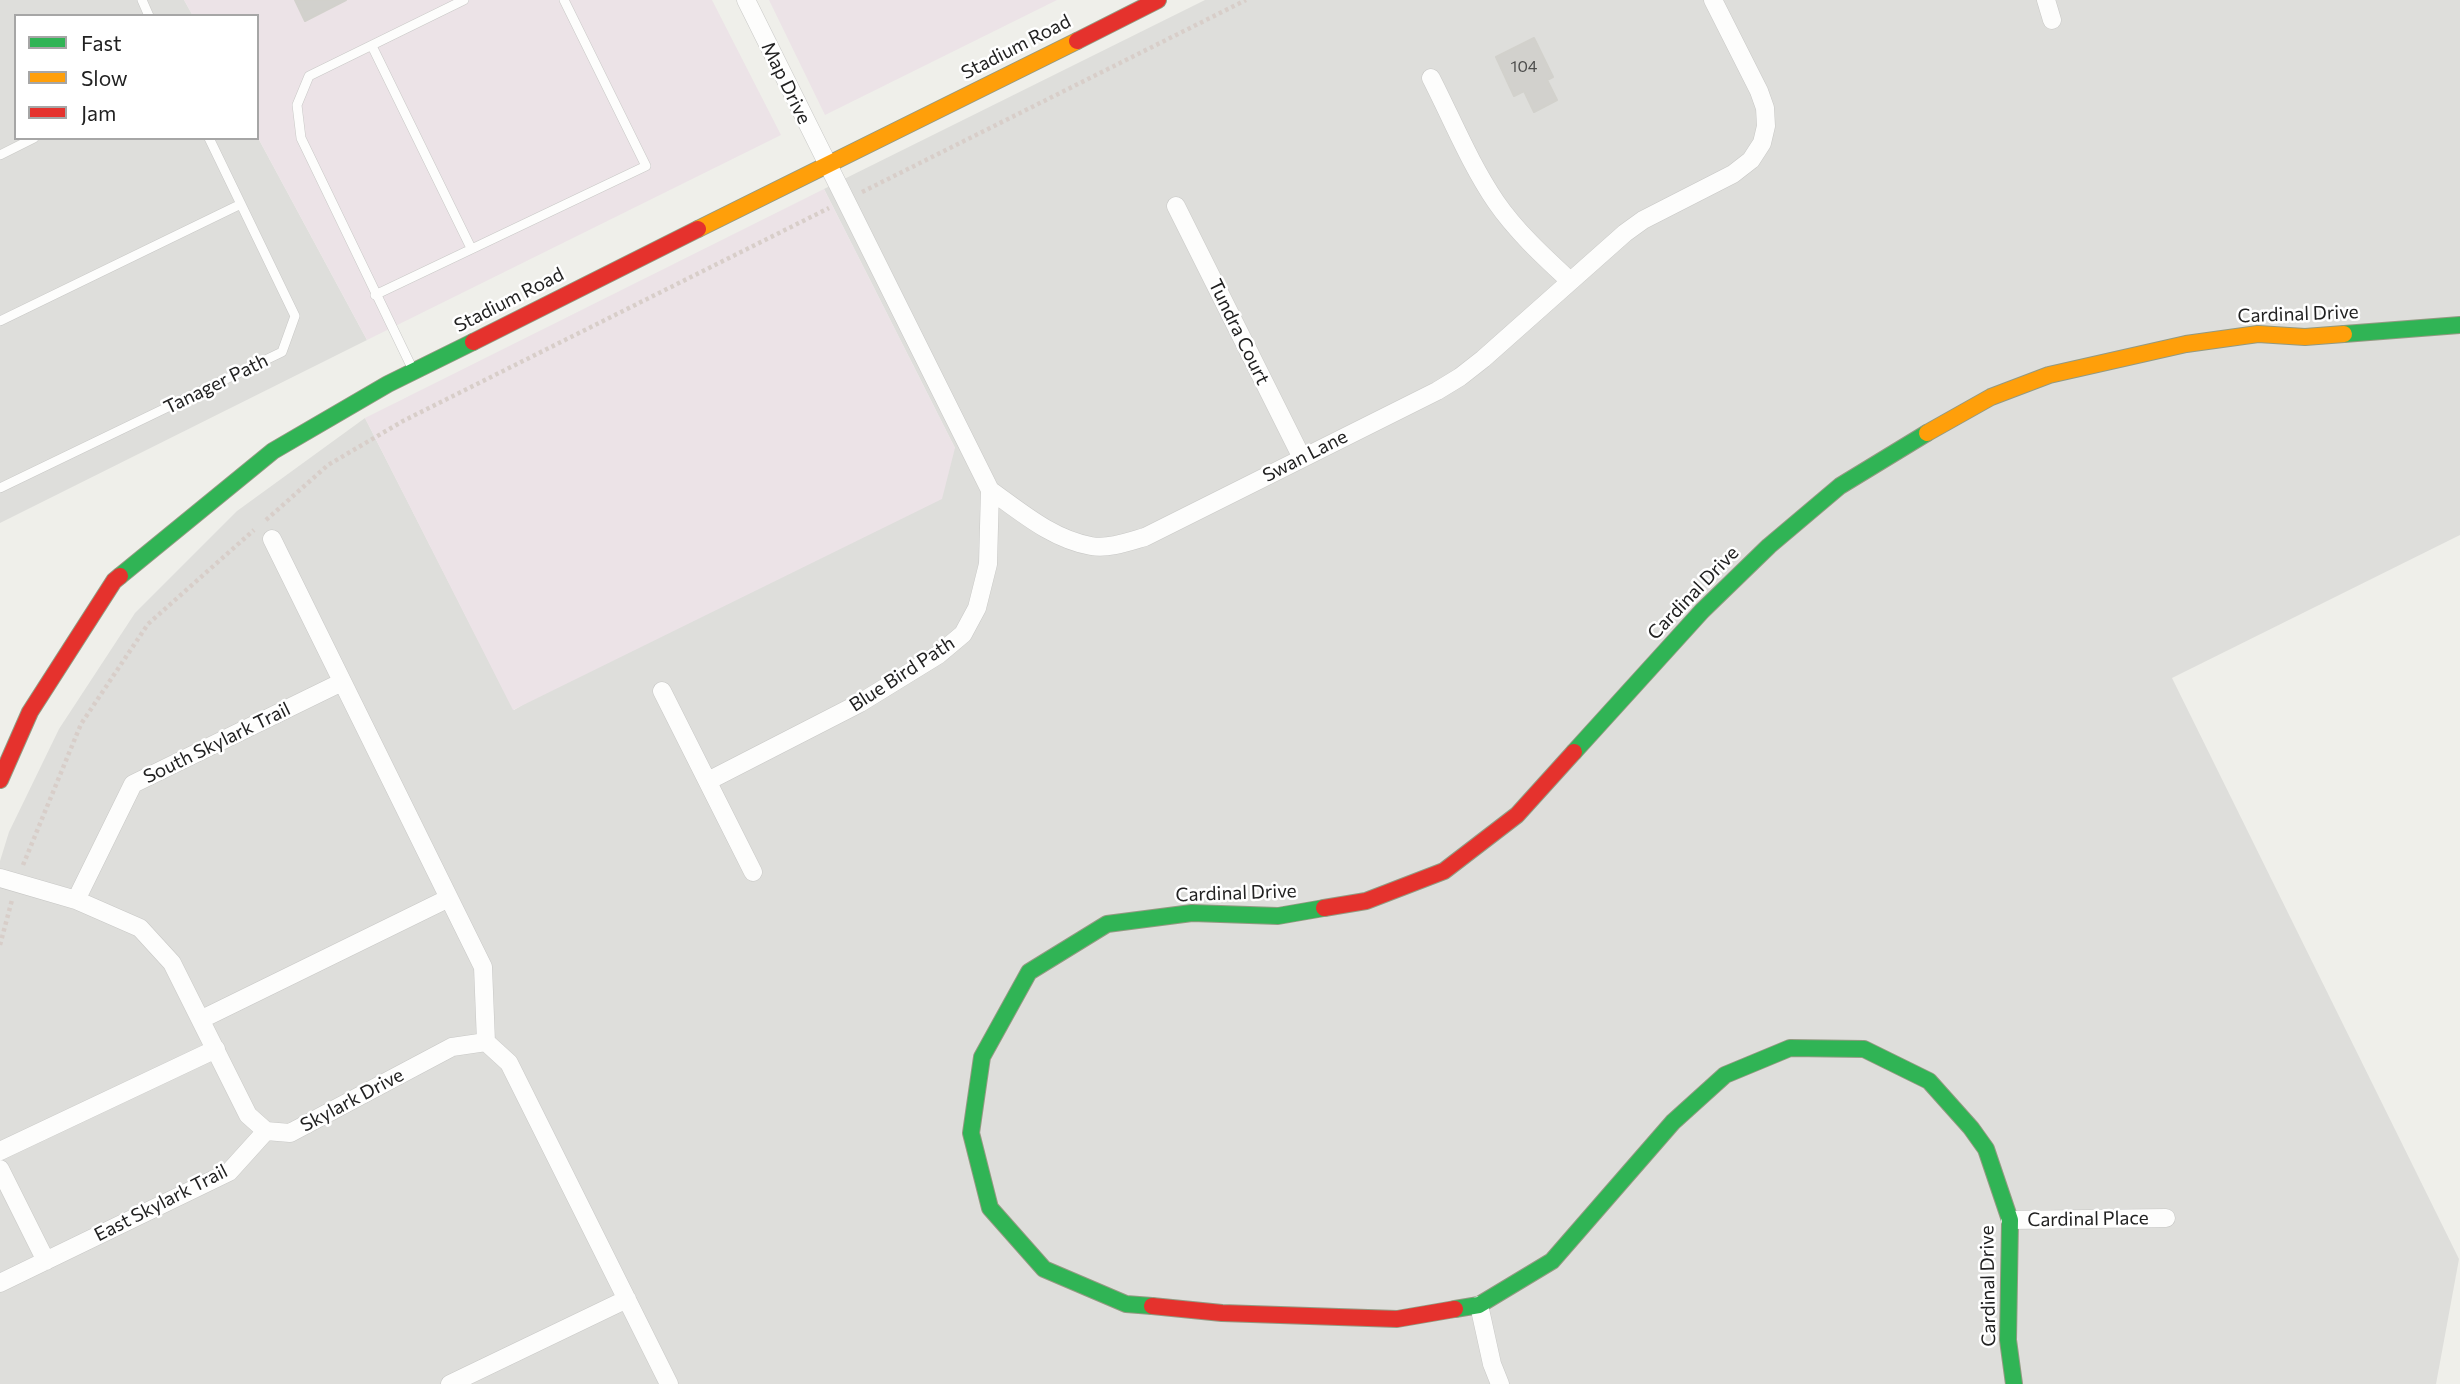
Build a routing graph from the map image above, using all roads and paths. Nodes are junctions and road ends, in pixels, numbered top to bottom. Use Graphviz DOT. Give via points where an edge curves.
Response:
graph roads {
  1 [pos="464,0"];
  2 [pos="564,0"];
  3 [pos="746,0"];
  4 [pos="1157,0"];
  5 [pos="1247,0"];
  6 [pos="1713,0"];
  7 [pos="2046,0"];
  8 [pos="1140,4"];
  9 [pos="2052,20"];
  10 [pos="372,46"];
  11 [pos="1431,78"];
  12 [pos="30,140"];
  13 [pos="210,140"];
  14 [pos="0,155"];
  15 [pos="827,165"];
  16 [pos="845,200"];
  17 [pos="241,204"];
  18 [pos="1176,206"];
  19 [pos="471,248"];
  20 [pos="1569,280"];
  21 [pos="375,295"];
  22 [pos="0,321"];
  23 [pos="2460,325"];
  24 [pos="413,372"];
  25 [pos="1301,458"];
  26 [pos="1,483"];
  27 [pos="990,490"];
  28 [pos="272,539"];
  29 [pos="342,682"];
  30 [pos="662,691"];
  31 [pos="0,780"];
  32 [pos="708,781"];
  33 [pos="752,872"];
  34 [pos="8,880"];
  35 [pos="449,898"];
  36 [pos="76,900"];
  37 [pos="0,945"];
  38 [pos="202,1019"];
  39 [pos="486,1042"];
  40 [pos="216,1048"];
  41 [pos="266,1131"];
  42 [pos="0,1152"];
  43 [pos="0,1169"];
  44 [pos="2166,1219"];
  45 [pos="2010,1220"];
  46 [pos="46,1261"];
  47 [pos="0,1283"];
  48 [pos="627,1299"];
  49 [pos="1479,1305"];
  50 [pos="450,1384"];
  51 [pos="669,1384"];
  52 [pos="1500,1384"];
  53 [pos="2014,1384"];
  1 -- 10 [label="lane"];
  2 -- 19 [label="lane" via="646,166"];
  3 -- 15 [label="street, Map Drive"];
  4 -- 8 [label="street, Stadium Road"];
  5 -- 16 [label="path"];
  6 -- 20 [label="street, Swan Lane" via="1765,108 1762,143 1751,160 1733,174 1643,220"];
  7 -- 9 [label="street"];
  8 -- 15 [label="street, Stadium Road"];
  10 -- 19 [label="lane"];
  10 -- 21 [label="lane" via="309,76 297,105 301,138"];
  11 -- 20 [label="street" via="1496,202"];
  12 -- 14 [label="lane"];
  13 -- 17 [label="lane, Tanager Path"];
  15 -- 16 [label="street, Swan Lane"];
  15 -- 24 [label="street, Stadium Road"];
  16 -- 27 [label="street, Swan Lane"];
  16 -- 34 [label="path" via="403,421 328,465 148,624 81,724"];
  17 -- 22 [label="lane"];
  17 -- 26 [label="lane, Tanager Path" via="295,317 282,352"];
  18 -- 25 [label="street, Tundra Court"];
  19 -- 21 [label="lane"];
  20 -- 25 [label="street, Swan Lane" via="1460,377"];
  21 -- 24 [label="lane"];
  23 -- 49 [label="street, Cardinal Drive" via="2305,337 2258,334 2186,344 2049,375 1991,397 1840,486 1779,537 1702,611 1517,815 1444,871 1366,901 1278,916 1192,913 1107,923 1029,972 982,1057 971,1133 990,1208 1044,1269 1126,1304 1222,1313 1397,1319"];
  24 -- 31 [label="street, Stadium Road" via="273,451 114,581 30,712"];
  25 -- 27 [label="street, Swan Lane" via="1145,537 1118,545 1093,546 1070,540 1047,530"];
  27 -- 32 [label="street, Blue Bird Path" via="988,564 977,608 963,634 938,655 860,703"];
  28 -- 29 [label="street"];
  29 -- 35 [label="street"];
  29 -- 36 [label="street, South Skylark Trail" via="133,784"];
  30 -- 32 [label="street"];
  32 -- 33 [label="street"];
  34 -- 36 [label="street"];
  34 -- 37 [label="path"];
  35 -- 38 [label="street"];
  35 -- 39 [label="street" via="483,967"];
  36 -- 38 [label="street" via="140,928 172,963"];
  38 -- 40 [label="street"];
  39 -- 41 [label="street, Skylark Drive" via="452,1047 290,1133"];
  39 -- 48 [label="street" via="509,1063"];
  40 -- 41 [label="street" via="248,1115"];
  40 -- 42 [label="street"];
  41 -- 46 [label="street, East Skylark Trail" via="229,1172"];
  43 -- 46 [label="street"];
  44 -- 45 [label="street, Cardinal Place"];
  45 -- 49 [label="street, Cardinal Drive" via="1986,1149 1929,1081 1864,1049 1790,1048 1725,1075 1673,1122 1552,1261"];
  45 -- 53 [label="street, Cardinal Drive" via="2008,1340"];
  46 -- 47 [label="street, East Skylark Trail"];
  48 -- 50 [label="street"];
  48 -- 51 [label="street"];
  49 -- 52 [label="street"];
}
